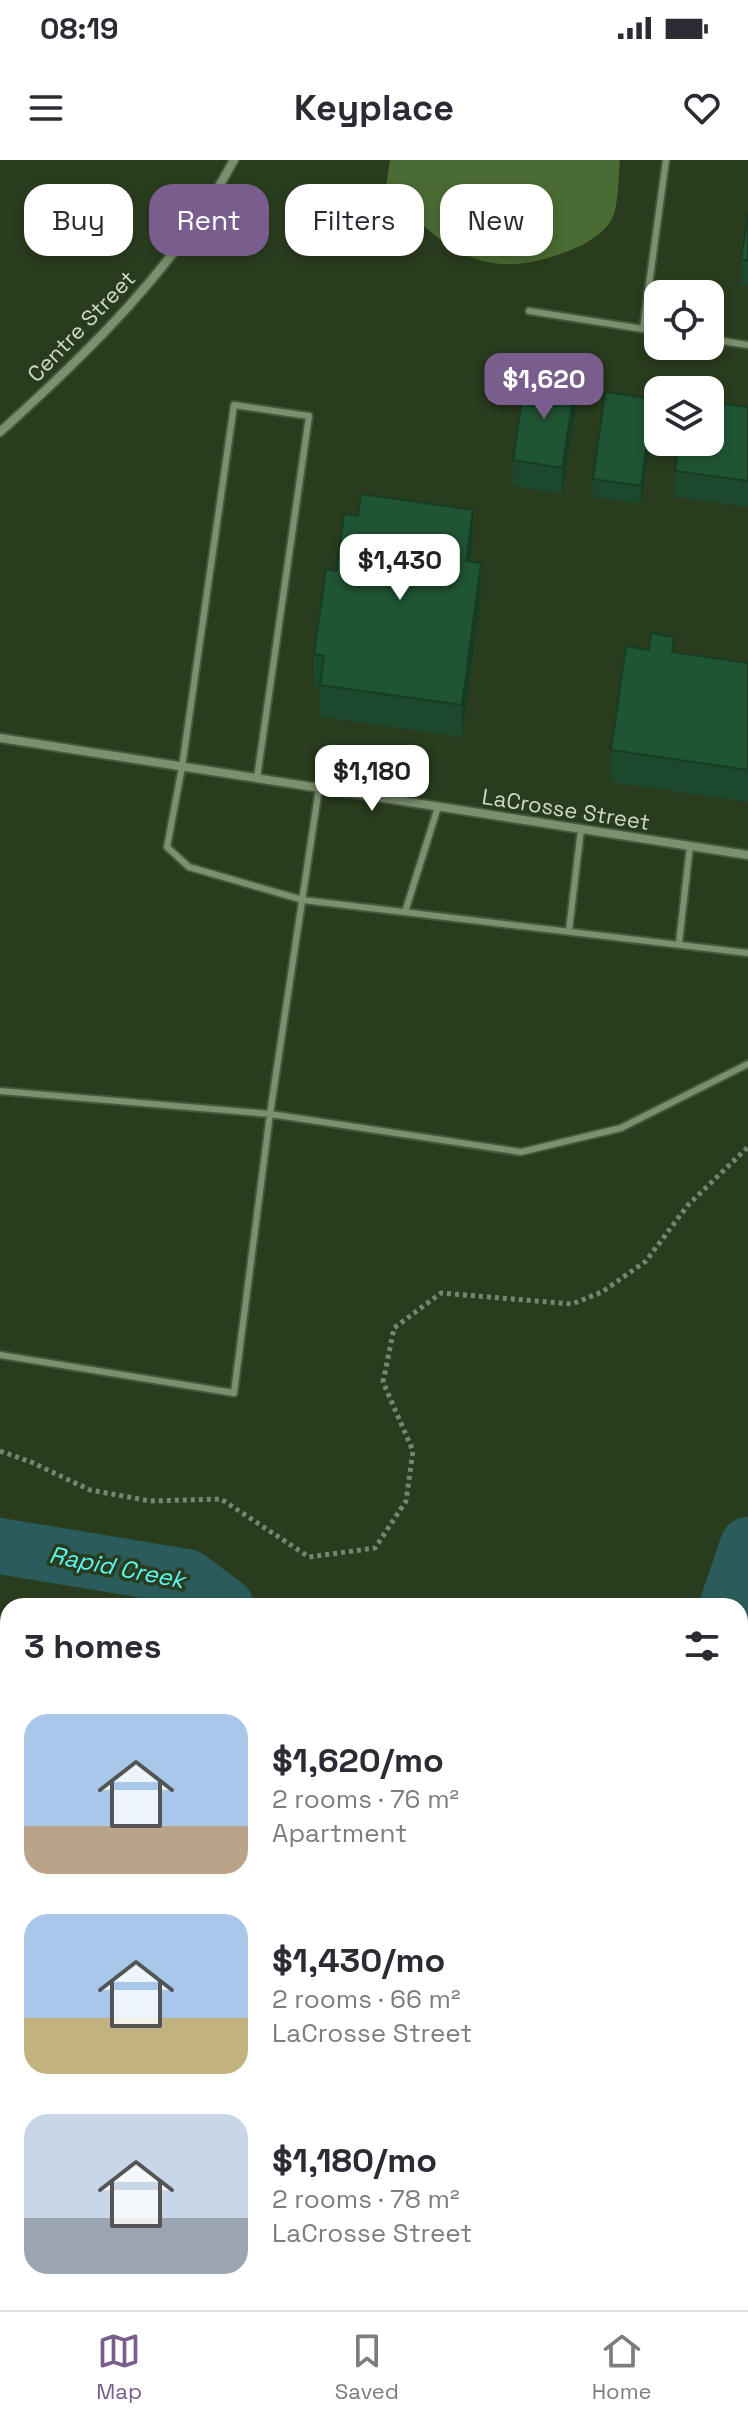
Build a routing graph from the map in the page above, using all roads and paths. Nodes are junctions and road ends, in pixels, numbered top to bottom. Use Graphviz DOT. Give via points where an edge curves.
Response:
graph roads {
  1 [pos="234,160"];
  2 [pos="666,160"];
  3 [pos="529,311"];
  4 [pos="643,329"];
  5 [pos="724,341"];
  6 [pos="748,345"];
  7 [pos="0,432"];
  8 [pos="0,738"];
  9 [pos="182,767"];
  10 [pos="257,778"];
  11 [pos="319,788"];
  12 [pos="438,807"];
  13 [pos="581,829"];
  14 [pos="690,846"];
  15 [pos="748,855"];
  16 [pos="303,900"];
  17 [pos="405,912"];
  18 [pos="569,930"];
  19 [pos="679,943"];
  20 [pos="748,953"];
  21 [pos="748,1064"];
  22 [pos="0,1091"];
  23 [pos="270,1114"];
  24 [pos="748,1147"];
  25 [pos="0,1355"];
  26 [pos="0,1451"];
  1 -- 7 [label="street, Centre Street" via="176,250 69,370"];
  2 -- 4 [label="lane"];
  3 -- 4 [label="lane"];
  5 -- 6 [label="lane"];
  8 -- 9 [label="street, LaCrosse Street"];
  9 -- 10 [label="street, LaCrosse Street"];
  9 -- 10 [label="lane" via="234,405 309,416"];
  9 -- 16 [label="lane" via="167,847 189,867"];
  10 -- 11 [label="street, LaCrosse Street"];
  11 -- 12 [label="street, LaCrosse Street"];
  11 -- 16 [label="lane"];
  12 -- 13 [label="street, LaCrosse Street"];
  12 -- 17 [label="lane"];
  13 -- 14 [label="street, LaCrosse Street"];
  13 -- 18 [label="lane"];
  14 -- 15 [label="street, LaCrosse Street"];
  14 -- 19 [label="lane"];
  16 -- 17 [label="lane"];
  16 -- 23 [label="lane"];
  17 -- 18 [label="lane"];
  18 -- 19 [label="lane"];
  19 -- 20 [label="lane"];
  21 -- 23 [label="lane" via="621,1128 521,1152"];
  22 -- 23 [label="lane"];
  23 -- 25 [label="lane" via="234,1393"];
  24 -- 26 [label="path" via="688,1205 646,1261 602,1292 572,1304 441,1293 394,1328 383,1382 413,1451 406,1501 375,1548 309,1557 221,1499 150,1501 90,1490"];
}
